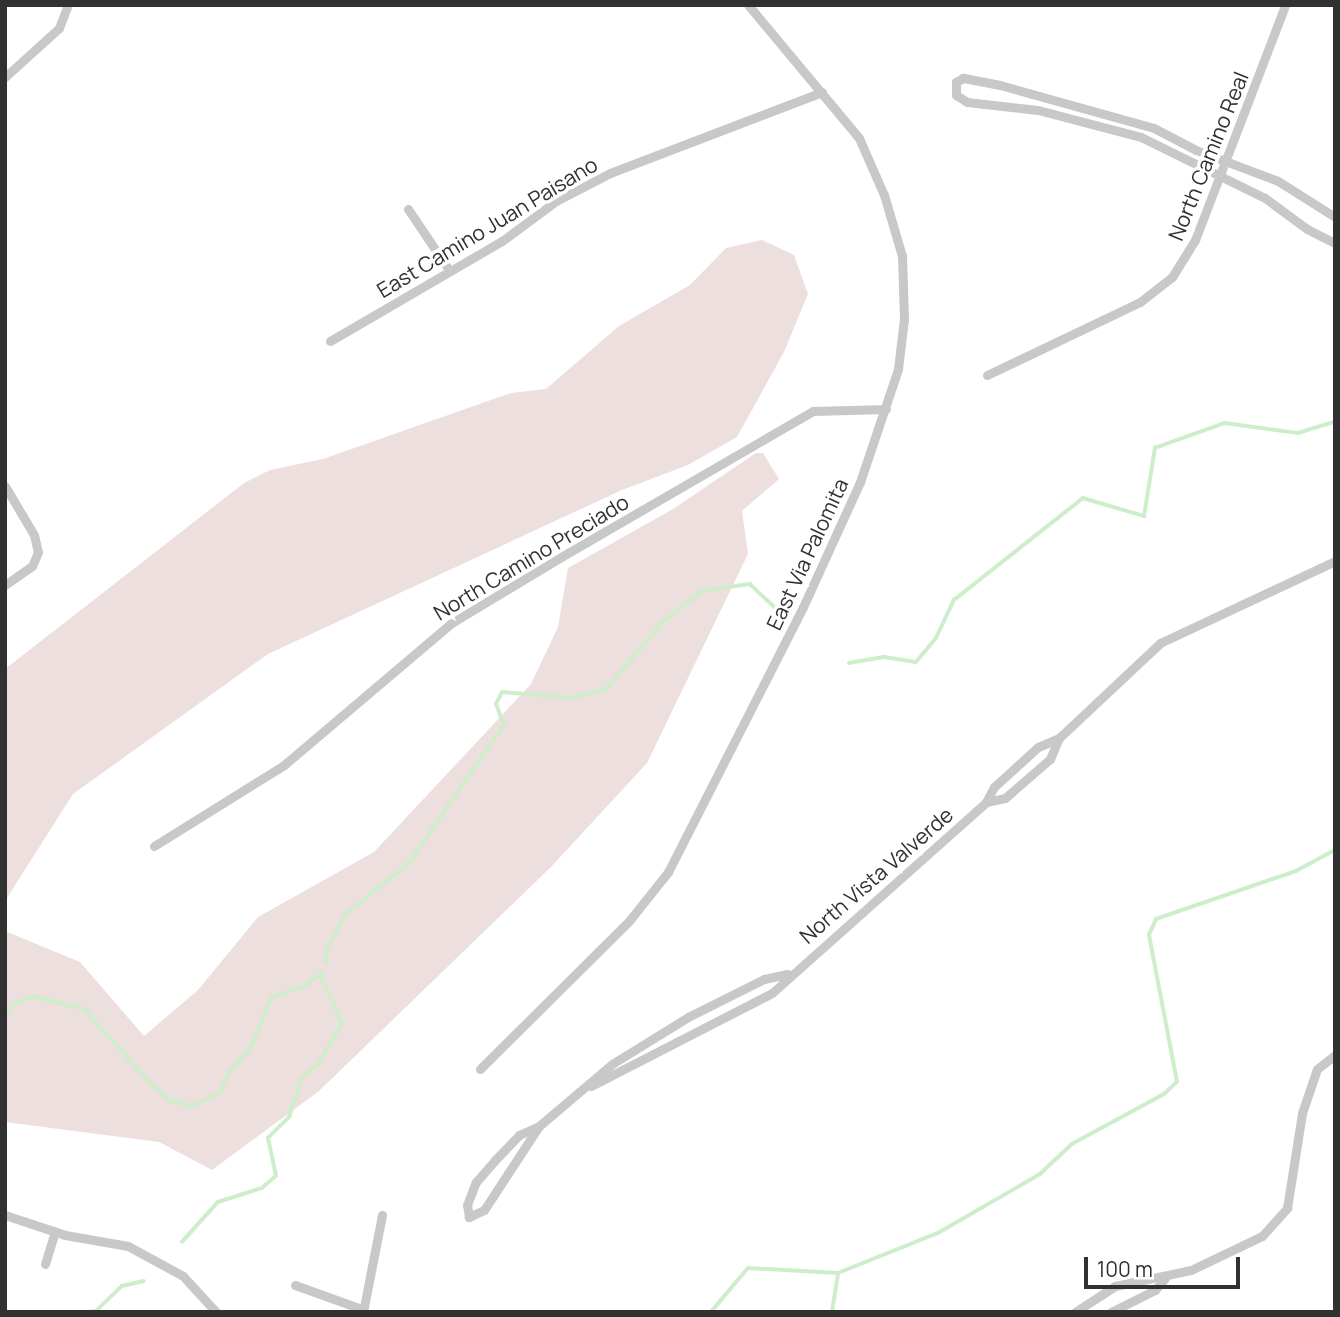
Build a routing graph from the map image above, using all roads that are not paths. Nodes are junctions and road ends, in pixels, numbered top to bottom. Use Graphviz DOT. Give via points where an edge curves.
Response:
graph roads {
  1 [pos="68,5"];
  2 [pos="748,5"];
  3 [pos="1285,5"];
  4 [pos="5,77"];
  5 [pos="822,92"];
  6 [pos="1226,161"];
  7 [pos="1220,175"];
  8 [pos="408,209"];
  9 [pos="1335,217"];
  10 [pos="1335,243"];
  11 [pos="449,270"];
  12 [pos="330,341"];
  13 [pos="987,375"];
  14 [pos="886,409"];
  15 [pos="5,486"];
  16 [pos="1335,561"];
  17 [pos="5,585"];
  18 [pos="1059,738"];
  19 [pos="986,802"];
  20 [pos="154,846"];
  21 [pos="788,974"];
  22 [pos="1335,1055"];
  23 [pos="480,1069"];
  24 [pos="591,1086"];
  25 [pos="539,1126"];
  26 [pos="5,1215"];
  27 [pos="382,1215"];
  28 [pos="55,1232"];
  29 [pos="45,1264"];
  30 [pos="1165,1278"];
  31 [pos="295,1285"];
  32 [pos="364,1311"];
  33 [pos="216,1312"];
  34 [pos="1075,1312"];
  35 [pos="1111,1312"];
  1 -- 4 [label="street" via="59,28"];
  2 -- 5 [label="street, East Via Palomita"];
  3 -- 6 [label="street, North Camino Real"];
  5 -- 11 [label="street, East Camino Juan Paisano" via="610,173 556,201 502,241"];
  5 -- 14 [label="street, East Via Palomita" via="859,138 884,195 902,256 904,319 898,369"];
  6 -- 7 [label="street, North Camino Real"];
  6 -- 7 [label="street" via="1106,112 1000,85 963,78 956,82 956,95 967,102 1091,121 1141,137"];
  6 -- 9 [label="street" via="1278,181"];
  7 -- 10 [label="street"];
  7 -- 13 [label="street, North Camino Real" via="1195,240 1166,284 1129,308"];
  8 -- 11 [label="street"];
  11 -- 12 [label="street, East Camino Juan Paisano"];
  14 -- 20 [label="street, North Camino Preciado" via="813,411 550,564 450,624 284,765"];
  14 -- 23 [label="street, East Via Palomita" via="860,482 803,607 668,872 629,921"];
  15 -- 17 [label="street" via="34,535 41,558"];
  16 -- 18 [label="street, North Vista Valverde" via="1160,643"];
  18 -- 19 [label="street, North Vista Valverde" via="1029,755 994,787"];
  18 -- 19 [label="street, North Vista Valverde" via="1050,759 1005,799"];
  19 -- 21 [label="street, North Vista Valverde"];
  21 -- 24 [label="street, North Vista Valverde" via="772,993"];
  21 -- 24 [label="street, North Vista Valverde" via="764,979 688,1017 612,1064"];
  22 -- 30 [label="street" via="1317,1069 1302,1113 1287,1208 1262,1236"];
  24 -- 25 [label="street, North Vista Valverde"];
  25 -- 25 [label="street, North Vista Valverde" via="519,1135 476,1182 467,1205 470,1217 484,1210"];
  26 -- 28 [label="street"];
  27 -- 32 [label="street"];
  28 -- 29 [label="street"];
  28 -- 33 [label="street" via="128,1246 166,1264"];
  30 -- 34 [label="street" via="1115,1286"];
  30 -- 35 [label="street" via="1155,1290"];
  31 -- 32 [label="street"];
}
